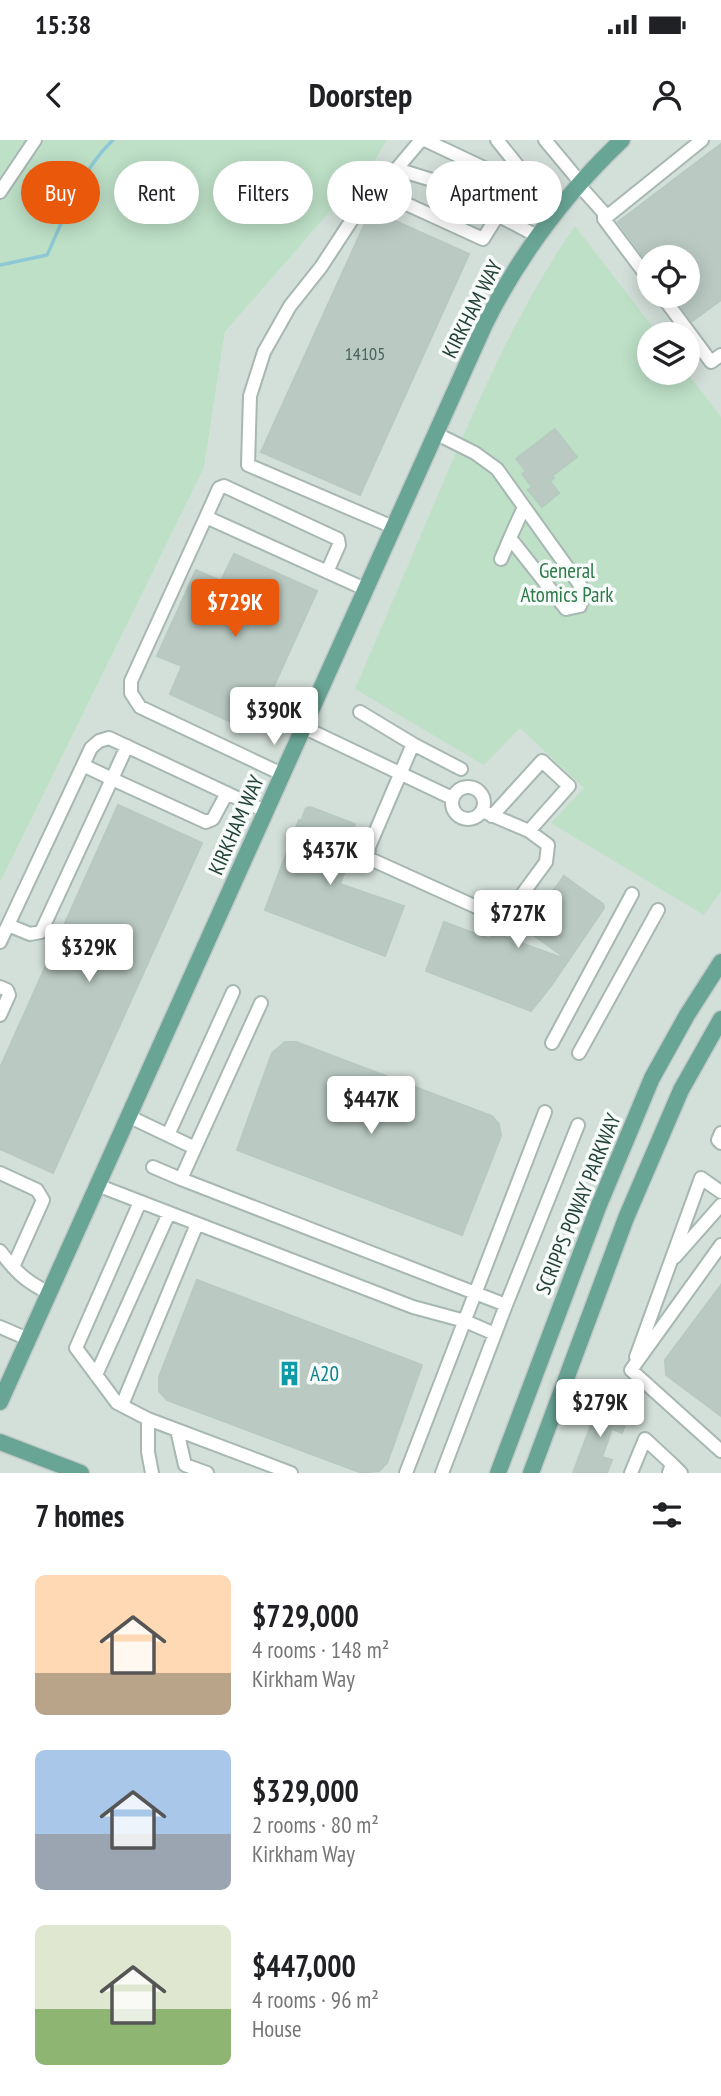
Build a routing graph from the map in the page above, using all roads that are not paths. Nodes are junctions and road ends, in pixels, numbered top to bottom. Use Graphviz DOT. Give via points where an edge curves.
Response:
graph roads {
  1 [pos="423,140"];
  2 [pos="497,140"];
  3 [pos="622,140"];
  4 [pos="702,140"];
  5 [pos="549,141"];
  6 [pos="28,143"];
  7 [pos="404,161"];
  8 [pos="467,161"];
  9 [pos="514,161"];
  10 [pos="577,186"];
  11 [pos="0,192"];
  12 [pos="604,219"];
  13 [pos="350,224"];
  14 [pos="450,224"];
  15 [pos="492,224"];
  16 [pos="515,224"];
  17 [pos="537,236"];
  18 [pos="637,263"];
  19 [pos="671,308"];
  20 [pos="721,355"];
  21 [pos="435,433"];
  22 [pos="524,507"];
  23 [pos="206,517"];
  24 [pos="393,527"];
  25 [pos="510,538"];
  26 [pos="500,559"];
  27 [pos="327,572"];
  28 [pos="365,589"];
  29 [pos="360,712"];
  30 [pos="303,727"];
  31 [pos="412,744"];
  32 [pos="127,746"];
  33 [pos="83,765"];
  34 [pos="461,769"];
  35 [pos="400,773"];
  36 [pos="282,774"];
  37 [pos="112,779"];
  38 [pos="227,793"];
  39 [pos="452,798"];
  40 [pos="265,811"];
  41 [pos="487,813"];
  42 [pos="529,831"];
  43 [pos="632,894"];
  44 [pos="658,910"];
  45 [pos="8,925"];
  46 [pos="0,942"];
  47 [pos="721,962"];
  48 [pos="0,987"];
  49 [pos="233,992"];
  50 [pos="261,1003"];
  51 [pos="0,1015"];
  52 [pos="721,1019"];
  53 [pos="552,1043"];
  54 [pos="579,1053"];
  55 [pos="545,1112"];
  56 [pos="128,1116"];
  57 [pos="578,1125"];
  58 [pos="721,1133"];
  59 [pos="168,1135"];
  60 [pos="721,1143"];
  61 [pos="195,1148"];
  62 [pos="153,1167"];
  63 [pos="0,1173"];
  64 [pos="181,1180"];
  65 [pos="97,1185"];
  66 [pos="721,1192"];
  67 [pos="140,1202"];
  68 [pos="721,1205"];
  69 [pos="169,1213"];
  70 [pos="197,1224"];
  71 [pos="721,1245"];
  72 [pos="0,1251"];
  73 [pos="670,1263"];
  74 [pos="13,1268"];
  75 [pos="49,1293"];
  76 [pos="476,1293"];
  77 [pos="506,1305"];
  78 [pos="465,1321"];
  79 [pos="0,1327"];
  80 [pos="495,1334"];
  81 [pos="28,1339"];
  82 [pos="631,1370"];
  83 [pos="96,1375"];
  84 [pos="0,1402"];
  85 [pos="121,1405"];
  86 [pos="148,1419"];
  87 [pos="177,1430"];
  88 [pos="0,1442"];
  89 [pos="721,1451"];
  90 [pos="674,1470"];
  91 [pos="81,1473"];
  92 [pos="152,1473"];
  93 [pos="206,1473"];
  94 [pos="291,1473"];
  95 [pos="406,1473"];
  96 [pos="442,1473"];
  97 [pos="498,1473"];
  98 [pos="531,1473"];
  99 [pos="631,1473"];
  1 -- 7 [label="lane"];
  1 -- 8 [label="lane"];
  2 -- 9 [label="lane"];
  3 -- 10 [label="main road, KIRKHAM WAY"];
  4 -- 12 [label="lane"];
  5 -- 10 [label="lane"];
  6 -- 11 [label="lane"];
  10 -- 12 [label="lane" via="604,213"];
  10 -- 17 [label="main road, KIRKHAM WAY"];
  12 -- 18 [label="lane"];
  13 -- 24 [label="lane" via="290,306 264,352 250,396 248,465"];
  14 -- 15 [label="lane" via="483,239"];
  16 -- 17 [label="lane"];
  17 -- 21 [label="main road, KIRKHAM WAY" via="496,300"];
  19 -- 20 [label="lane" via="711,362"];
  21 -- 22 [label="lane" via="497,469"];
  21 -- 24 [label="main road, KIRKHAM WAY"];
  22 -- 25 [label="lane"];
  22 -- 25 [label="lane" via="585,593 580,606 566,609"];
  23 -- 27 [label="lane"];
  23 -- 27 [label="lane" via="224,486 338,539"];
  23 -- 36 [label="lane" via="131,681 131,693 140,708"];
  24 -- 28 [label="main road, KIRKHAM WAY"];
  25 -- 26 [label="lane"];
  27 -- 28 [label="lane"];
  28 -- 30 [label="main road, KIRKHAM WAY"];
  29 -- 31 [label="lane"];
  30 -- 35 [label="lane"];
  30 -- 36 [label="main road, KIRKHAM WAY"];
  31 -- 34 [label="lane"];
  31 -- 35 [label="lane"];
  32 -- 33 [label="lane" via="108,738 99,741 90,748"];
  32 -- 37 [label="lane"];
  32 -- 38 [label="lane"];
  33 -- 37 [label="lane"];
  33 -- 45 [label="lane"];
  35 -- 39 [label="lane"];
  35 -- 42 [label="lane" via="368,858 471,905 506,915 546,862 548,845"];
  36 -- 40 [label="main road, KIRKHAM WAY"];
  37 -- 38 [label="lane" via="206,822 213,819"];
  37 -- 45 [label="lane" via="41,932 30,934"];
  38 -- 40 [label="lane"];
  39 -- 41 [label="lane" via="452,808 459,816 469,819"];
  39 -- 41 [label="lane" via="463,787 473,787 483,797"];
  40 -- 56 [label="main road, KIRKHAM WAY"];
  41 -- 42 [label="lane"];
  41 -- 42 [label="lane" via="542,761 569,786"];
  43 -- 53 [label="lane"];
  44 -- 54 [label="lane"];
  45 -- 46 [label="lane"];
  47 -- 97 [label="main road, SCRIPPS POWAY PARKWAY" via="652,1078"];
  48 -- 51 [label="lane" via="9,995"];
  49 -- 59 [label="lane"];
  50 -- 61 [label="lane"];
  52 -- 98 [label="main road" via="681,1090 626,1218"];
  55 -- 76 [label="lane"];
  56 -- 59 [label="lane"];
  56 -- 65 [label="main road, KIRKHAM WAY"];
  57 -- 77 [label="lane"];
  58 -- 60 [label="lane"];
  59 -- 61 [label="lane"];
  61 -- 64 [label="lane"];
  62 -- 64 [label="lane"];
  63 -- 74 [label="lane" via="37,1190 43,1200"];
  64 -- 76 [label="lane"];
  65 -- 67 [label="lane"];
  65 -- 75 [label="main road, KIRKHAM WAY"];
  66 -- 73 [label="lane" via="701,1178"];
  67 -- 69 [label="lane"];
  67 -- 83 [label="lane" via="76,1348"];
  68 -- 73 [label="lane"];
  69 -- 70 [label="lane"];
  69 -- 83 [label="lane"];
  70 -- 78 [label="lane" via="413,1307"];
  70 -- 85 [label="lane"];
  71 -- 82 [label="lane"];
  72 -- 74 [label="lane"];
  73 -- 82 [label="lane"];
  74 -- 75 [label="lane" via="27,1282"];
  75 -- 81 [label="main road, KIRKHAM WAY"];
  76 -- 77 [label="lane"];
  76 -- 78 [label="lane"];
  77 -- 80 [label="lane"];
  78 -- 80 [label="lane"];
  78 -- 95 [label="lane"];
  79 -- 81 [label="lane"];
  80 -- 96 [label="lane"];
  81 -- 84 [label="main road, KIRKHAM WAY"];
  82 -- 89 [label="lane"];
  83 -- 85 [label="lane"];
  85 -- 86 [label="lane"];
  86 -- 87 [label="lane"];
  86 -- 92 [label="lane"];
  87 -- 93 [label="lane" via="185,1465"];
  87 -- 94 [label="lane"];
  88 -- 91 [label="main road"];
  90 -- 99 [label="lane" via="645,1439"];
}
